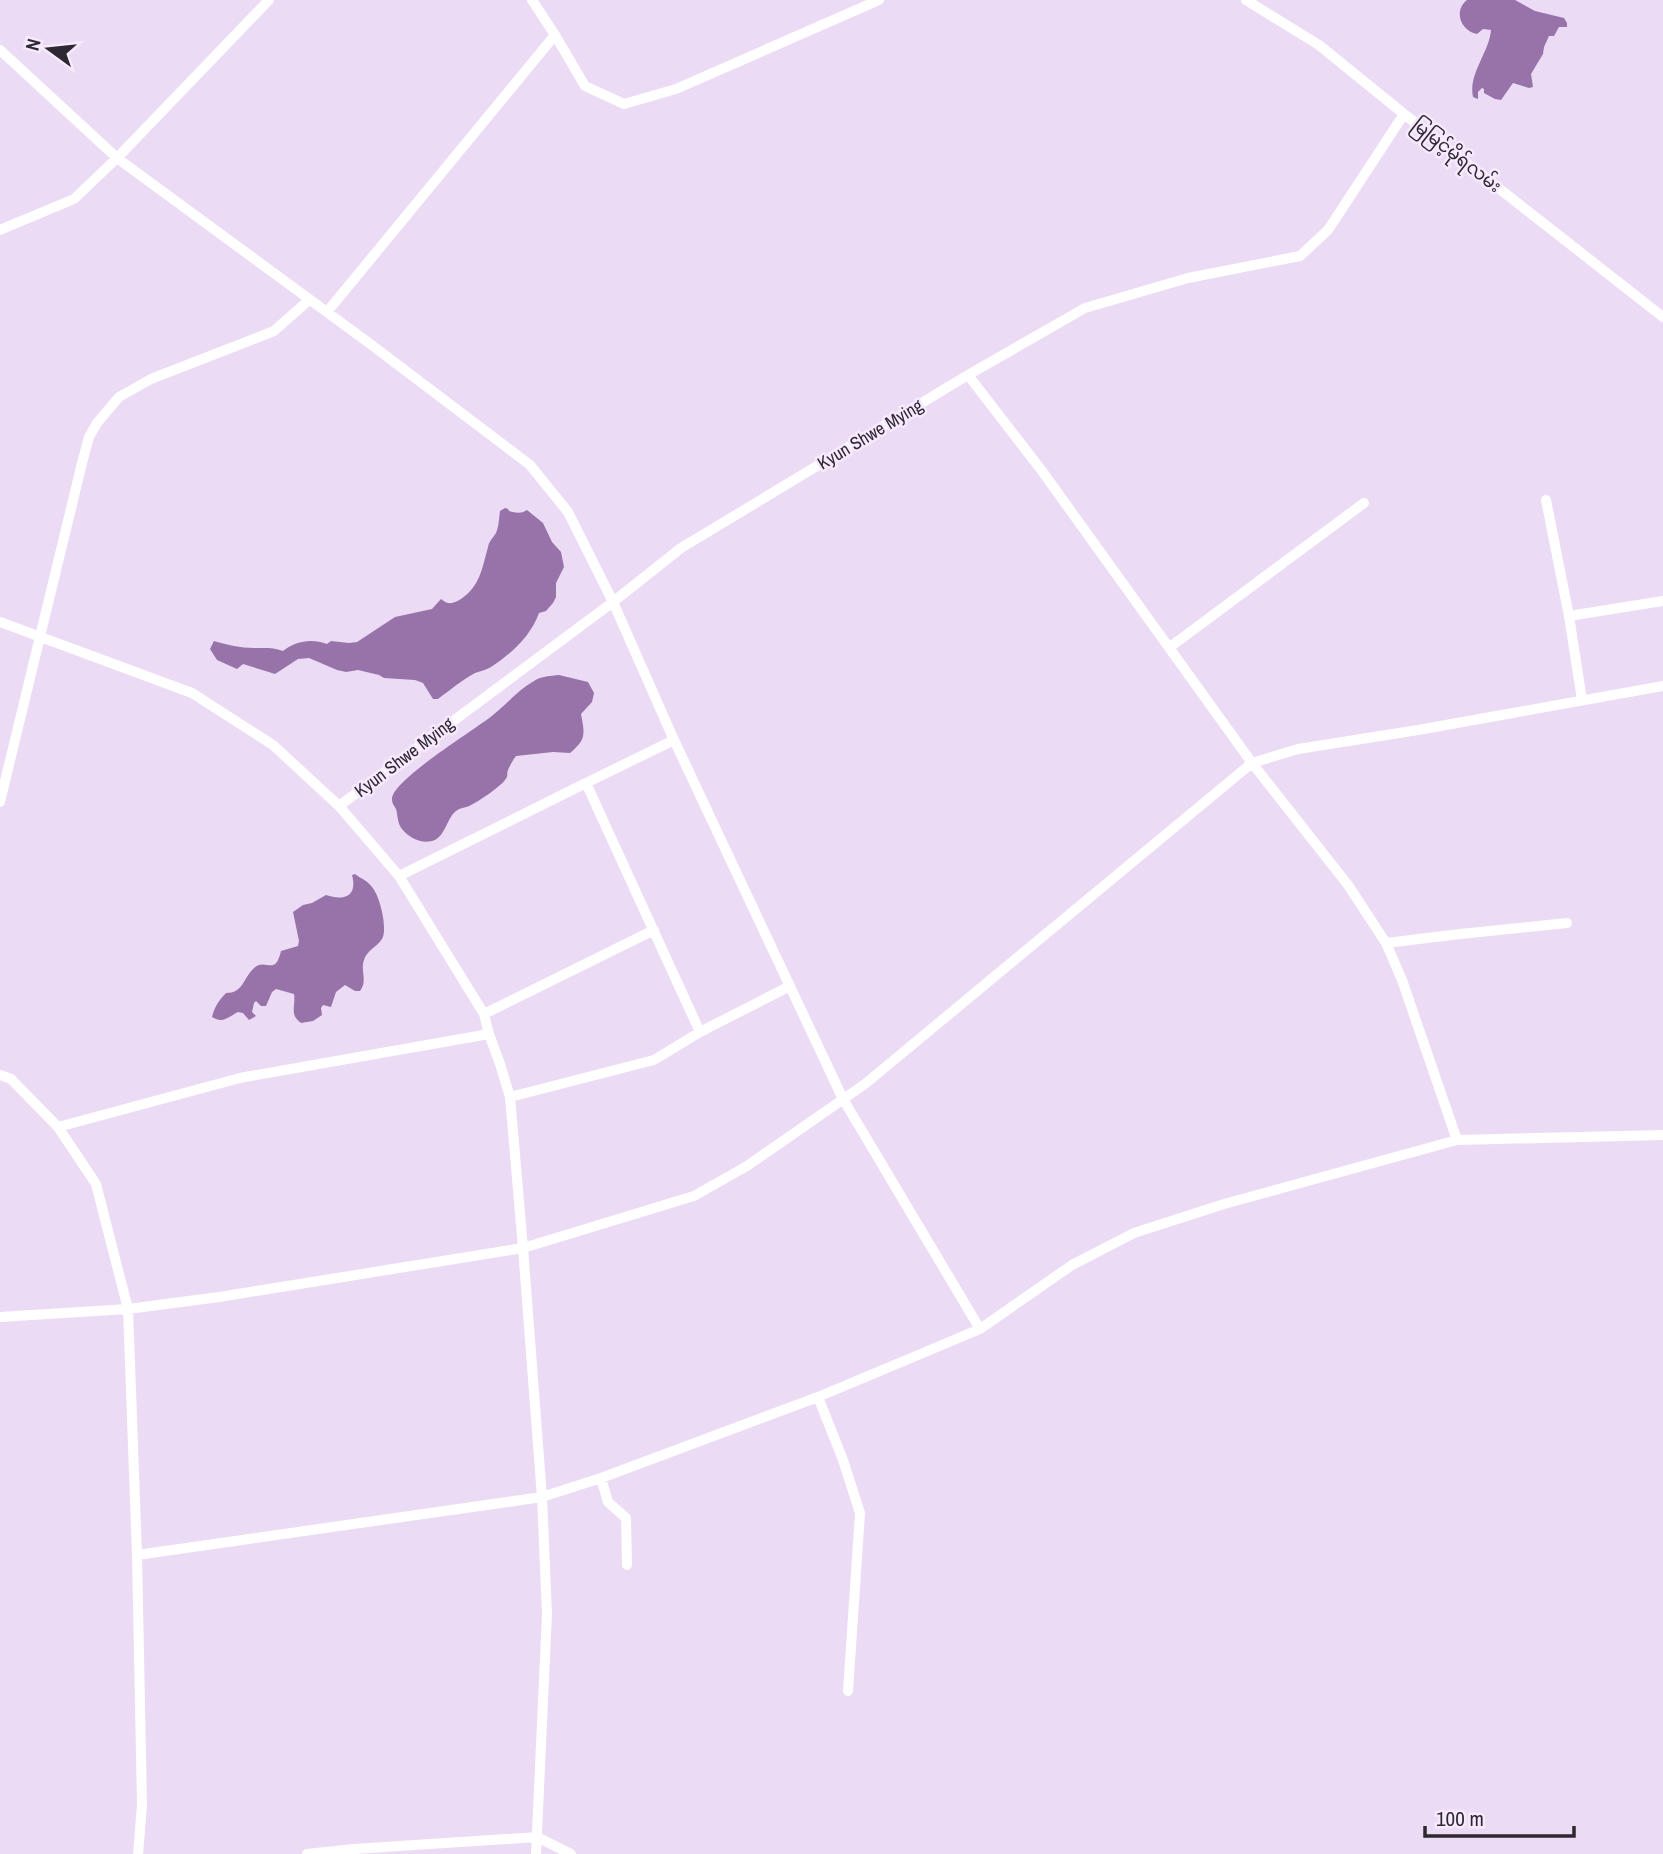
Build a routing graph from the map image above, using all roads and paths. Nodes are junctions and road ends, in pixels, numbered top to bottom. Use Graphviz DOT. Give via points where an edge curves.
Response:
graph roads {
  1 [pos="270,0"];
  2 [pos="532,0"];
  3 [pos="879,0"];
  4 [pos="1245,0"];
  5 [pos="555,35"];
  6 [pos="0,50"];
  7 [pos="1404,114"];
  8 [pos="117,158"];
  9 [pos="0,230"];
  10 [pos="309,300"];
  11 [pos="327,312"];
  12 [pos="1663,317"];
  13 [pos="968,375"];
  14 [pos="1546,500"];
  15 [pos="1364,503"];
  16 [pos="1663,601"];
  17 [pos="613,602"];
  18 [pos="1569,617"];
  19 [pos="0,622"];
  20 [pos="39,635"];
  21 [pos="1170,647"];
  22 [pos="1663,686"];
  23 [pos="1582,700"];
  24 [pos="674,740"];
  25 [pos="1252,763"];
  26 [pos="586,783"];
  27 [pos="0,802"];
  28 [pos="339,806"];
  29 [pos="400,876"];
  30 [pos="1567,923"];
  31 [pos="654,930"];
  32 [pos="1387,943"];
  33 [pos="790,986"];
  34 [pos="484,1014"];
  35 [pos="700,1032"];
  36 [pos="489,1034"];
  37 [pos="0,1075"];
  38 [pos="510,1097"];
  39 [pos="844,1099"];
  40 [pos="58,1127"];
  41 [pos="1663,1135"];
  42 [pos="1457,1140"];
  43 [pos="523,1248"];
  44 [pos="128,1309"];
  45 [pos="0,1317"];
  46 [pos="980,1329"];
  47 [pos="818,1397"];
  48 [pos="601,1478"];
  49 [pos="542,1497"];
  50 [pos="137,1555"];
  51 [pos="627,1565"];
  52 [pos="848,1691"];
  53 [pos="537,1837"];
  54 [pos="138,1854"];
  55 [pos="307,1854"];
  56 [pos="536,1854"];
  57 [pos="570,1854"];
  1 -- 8 [label="street"];
  2 -- 5 [label="street"];
  3 -- 5 [label="street" via="676,89 624,104 585,86"];
  4 -- 7 [label="street, မြမြင့်မိုရ်လမ်း" via="1318,45"];
  5 -- 11 [label="street"];
  6 -- 8 [label="street"];
  7 -- 12 [label="street, မြမြင့်မိုရ်လမ်း"];
  7 -- 13 [label="street, Kyun Shwe Mying" via="1328,230 1300,256 1188,278 1084,308"];
  8 -- 9 [label="street" via="74,199"];
  8 -- 10 [label="street"];
  10 -- 11 [label="street"];
  10 -- 20 [label="street" via="274,331 150,379 120,397 97,423 89,437"];
  11 -- 17 [label="street" via="530,465 568,512"];
  13 -- 17 [label="street, Kyun Shwe Mying" via="681,548"];
  13 -- 21 [label="street"];
  14 -- 18 [label="street"];
  15 -- 21 [label="street"];
  16 -- 18 [label="street"];
  17 -- 24 [label="street"];
  17 -- 28 [label="street, Kyun Shwe Mying"];
  18 -- 23 [label="street"];
  19 -- 20 [label="street"];
  20 -- 27 [label="street"];
  20 -- 28 [label="street" via="192,693 273,745"];
  21 -- 25 [label="street"];
  22 -- 23 [label="street"];
  23 -- 25 [label="street" via="1298,749"];
  24 -- 26 [label="street"];
  24 -- 33 [label="street"];
  25 -- 32 [label="street" via="1348,885"];
  25 -- 39 [label="street"];
  26 -- 29 [label="street"];
  26 -- 31 [label="street"];
  28 -- 29 [label="street"];
  29 -- 34 [label="street"];
  30 -- 32 [label="street"];
  31 -- 34 [label="street"];
  31 -- 35 [label="street"];
  32 -- 42 [label="street"];
  33 -- 35 [label="street"];
  33 -- 39 [label="street"];
  34 -- 36 [label="street"];
  35 -- 38 [label="street" via="654,1060"];
  36 -- 38 [label="street"];
  36 -- 40 [label="street" via="240,1078"];
  37 -- 40 [label="street" via="11,1079"];
  38 -- 43 [label="street"];
  39 -- 43 [label="street" via="747,1166 694,1196"];
  39 -- 46 [label="street"];
  40 -- 44 [label="street" via="96,1184"];
  41 -- 42 [label="street"];
  42 -- 46 [label="street" via="1135,1233 1072,1265"];
  43 -- 44 [label="street"];
  43 -- 49 [label="street"];
  44 -- 45 [label="street"];
  44 -- 50 [label="street"];
  46 -- 47 [label="street"];
  47 -- 48 [label="street"];
  47 -- 52 [label="street" via="860,1514"];
  48 -- 49 [label="street"];
  48 -- 51 [label="street" via="608,1502 626,1518"];
  49 -- 50 [label="street"];
  49 -- 53 [label="street" via="547,1614"];
  50 -- 54 [label="street" via="142,1805"];
  53 -- 55 [label="street"];
  53 -- 56 [label="street"];
  53 -- 57 [label="street"];
}
